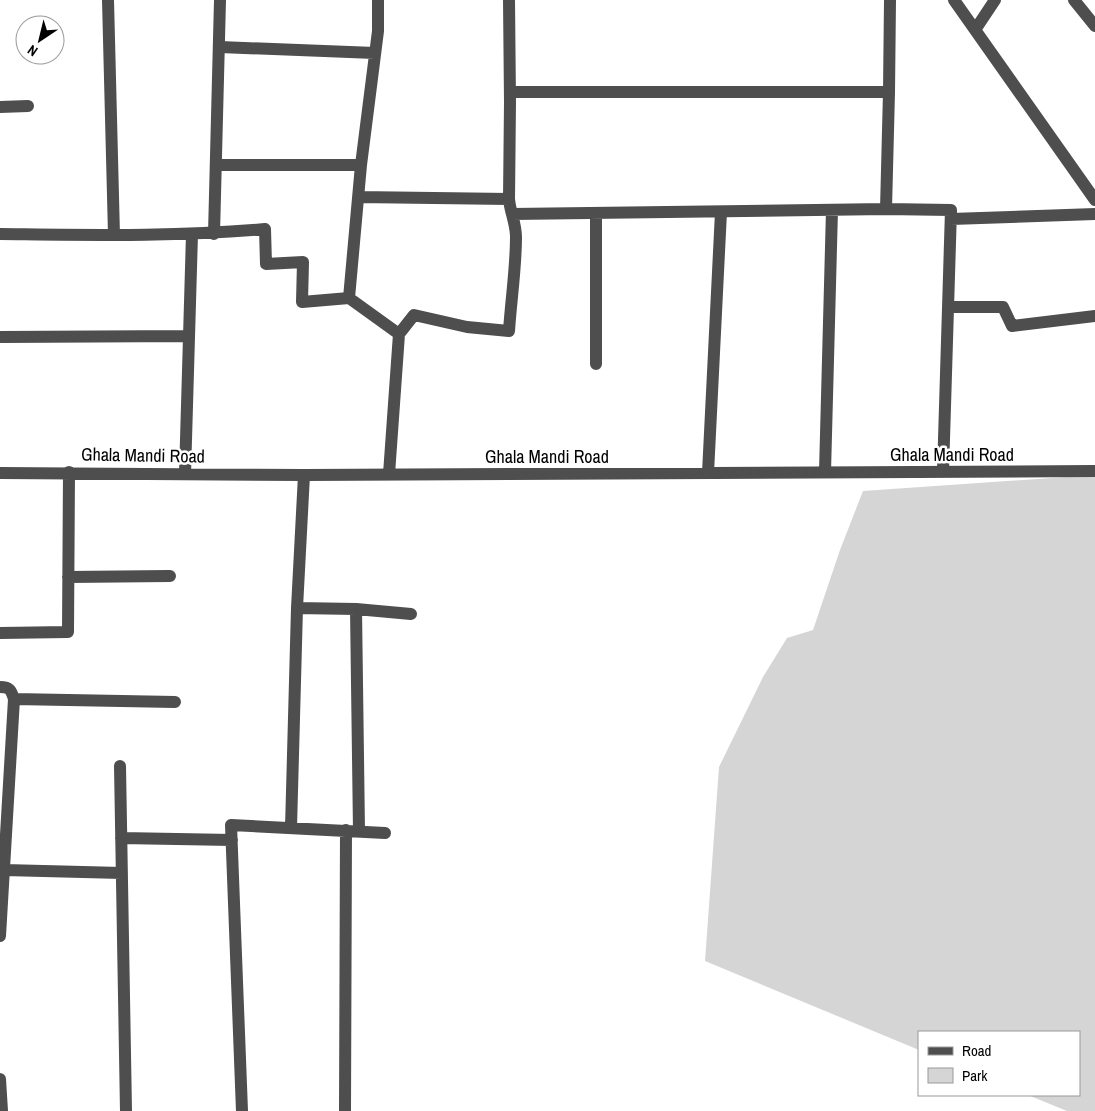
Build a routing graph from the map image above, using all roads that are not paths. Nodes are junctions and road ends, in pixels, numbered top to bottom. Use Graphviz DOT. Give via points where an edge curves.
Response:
graph roads {
  1 [pos="108,0"];
  2 [pos="220,0"];
  3 [pos="378,0"];
  4 [pos="509,0"];
  5 [pos="890,0"];
  6 [pos="954,0"];
  7 [pos="995,0"];
  8 [pos="1082,3"];
  9 [pos="1095,26"];
  10 [pos="975,30"];
  11 [pos="220,47"];
  12 [pos="376,53"];
  13 [pos="510,92"];
  14 [pos="890,92"];
  15 [pos="28,106"];
  16 [pos="0,107"];
  17 [pos="216,164"];
  18 [pos="361,165"];
  19 [pos="358,197"];
  20 [pos="509,198"];
  21 [pos="1095,200"];
  22 [pos="886,209"];
  23 [pos="832,210"];
  24 [pos="721,212"];
  25 [pos="596,213"];
  26 [pos="512,214"];
  27 [pos="1095,214"];
  28 [pos="951,219"];
  29 [pos="0,234"];
  30 [pos="192,234"];
  31 [pos="214,234"];
  32 [pos="114,235"];
  33 [pos="348,298"];
  34 [pos="948,307"];
  35 [pos="1095,316"];
  36 [pos="399,334"];
  37 [pos="189,336"];
  38 [pos="0,337"];
  39 [pos="596,364"];
  40 [pos="1095,471"];
  41 [pos="69,472"];
  42 [pos="825,472"];
  43 [pos="943,472"];
  44 [pos="0,473"];
  45 [pos="708,473"];
  46 [pos="185,474"];
  47 [pos="389,474"];
  48 [pos="304,475"];
  49 [pos="170,576"];
  50 [pos="68,577"];
  51 [pos="297,608"];
  52 [pos="356,609"];
  53 [pos="411,614"];
  54 [pos="0,633"];
  55 [pos="0,687"];
  56 [pos="14,699"];
  57 [pos="175,702"];
  58 [pos="120,766"];
  59 [pos="291,828"];
  60 [pos="353,831"];
  61 [pos="385,833"];
  62 [pos="121,838"];
  63 [pos="232,840"];
  64 [pos="4,870"];
  65 [pos="122,873"];
  66 [pos="0,936"];
  67 [pos="0,1079"];
  68 [pos="2,1111"];
  69 [pos="126,1111"];
  70 [pos="242,1111"];
  71 [pos="345,1111"];
  1 -- 32 [label="street"];
  2 -- 11 [label="street"];
  3 -- 12 [label="street"];
  4 -- 13 [label="street"];
  5 -- 14 [label="street"];
  6 -- 10 [label="street"];
  7 -- 10 [label="street"];
  8 -- 9 [label="street"];
  10 -- 21 [label="street"];
  11 -- 12 [label="street"];
  11 -- 17 [label="street"];
  12 -- 18 [label="street"];
  13 -- 14 [label="street"];
  13 -- 20 [label="street"];
  14 -- 22 [label="street"];
  15 -- 16 [label="street"];
  17 -- 18 [label="street"];
  17 -- 31 [label="street"];
  18 -- 19 [label="street"];
  19 -- 20 [label="street"];
  19 -- 33 [label="street"];
  20 -- 26 [label="street"];
  22 -- 23 [label="street"];
  22 -- 28 [label="street" via="951,210"];
  23 -- 24 [label="street"];
  23 -- 42 [label="street"];
  24 -- 25 [label="street"];
  24 -- 45 [label="street"];
  25 -- 26 [label="street"];
  25 -- 39 [label="street"];
  26 -- 36 [label="street" via="516,237 509,331 467,327 414,315"];
  27 -- 28 [label="street"];
  28 -- 34 [label="street"];
  29 -- 32 [label="street"];
  30 -- 31 [label="street"];
  30 -- 32 [label="street"];
  30 -- 37 [label="street"];
  31 -- 33 [label="street" via="265,229 266,264 303,262 302,302"];
  33 -- 36 [label="street"];
  34 -- 35 [label="street" via="1003,307 1012,326"];
  34 -- 43 [label="street"];
  36 -- 47 [label="street"];
  37 -- 38 [label="street"];
  37 -- 46 [label="street"];
  40 -- 43 [label="street, Ghala Mandi Road"];
  41 -- 44 [label="street, Ghala Mandi Road"];
  41 -- 46 [label="street, Ghala Mandi Road"];
  41 -- 50 [label="street"];
  42 -- 43 [label="street, Ghala Mandi Road"];
  42 -- 45 [label="street, Ghala Mandi Road"];
  45 -- 47 [label="street, Ghala Mandi Road"];
  46 -- 48 [label="street, Ghala Mandi Road"];
  47 -- 48 [label="street, Ghala Mandi Road"];
  48 -- 51 [label="street"];
  49 -- 50 [label="street"];
  50 -- 54 [label="street" via="68,632"];
  51 -- 52 [label="street"];
  51 -- 59 [label="street"];
  52 -- 53 [label="street"];
  52 -- 60 [label="street"];
  55 -- 56 [label="street" via="11,690"];
  56 -- 57 [label="street"];
  56 -- 64 [label="street"];
  58 -- 62 [label="street"];
  59 -- 60 [label="street"];
  59 -- 63 [label="street" via="231,825"];
  60 -- 61 [label="street"];
  60 -- 71 [label="street"];
  62 -- 63 [label="street"];
  62 -- 65 [label="street"];
  63 -- 70 [label="street"];
  64 -- 65 [label="street"];
  64 -- 66 [label="street"];
  65 -- 69 [label="street"];
  67 -- 68 [label="street"];
}
